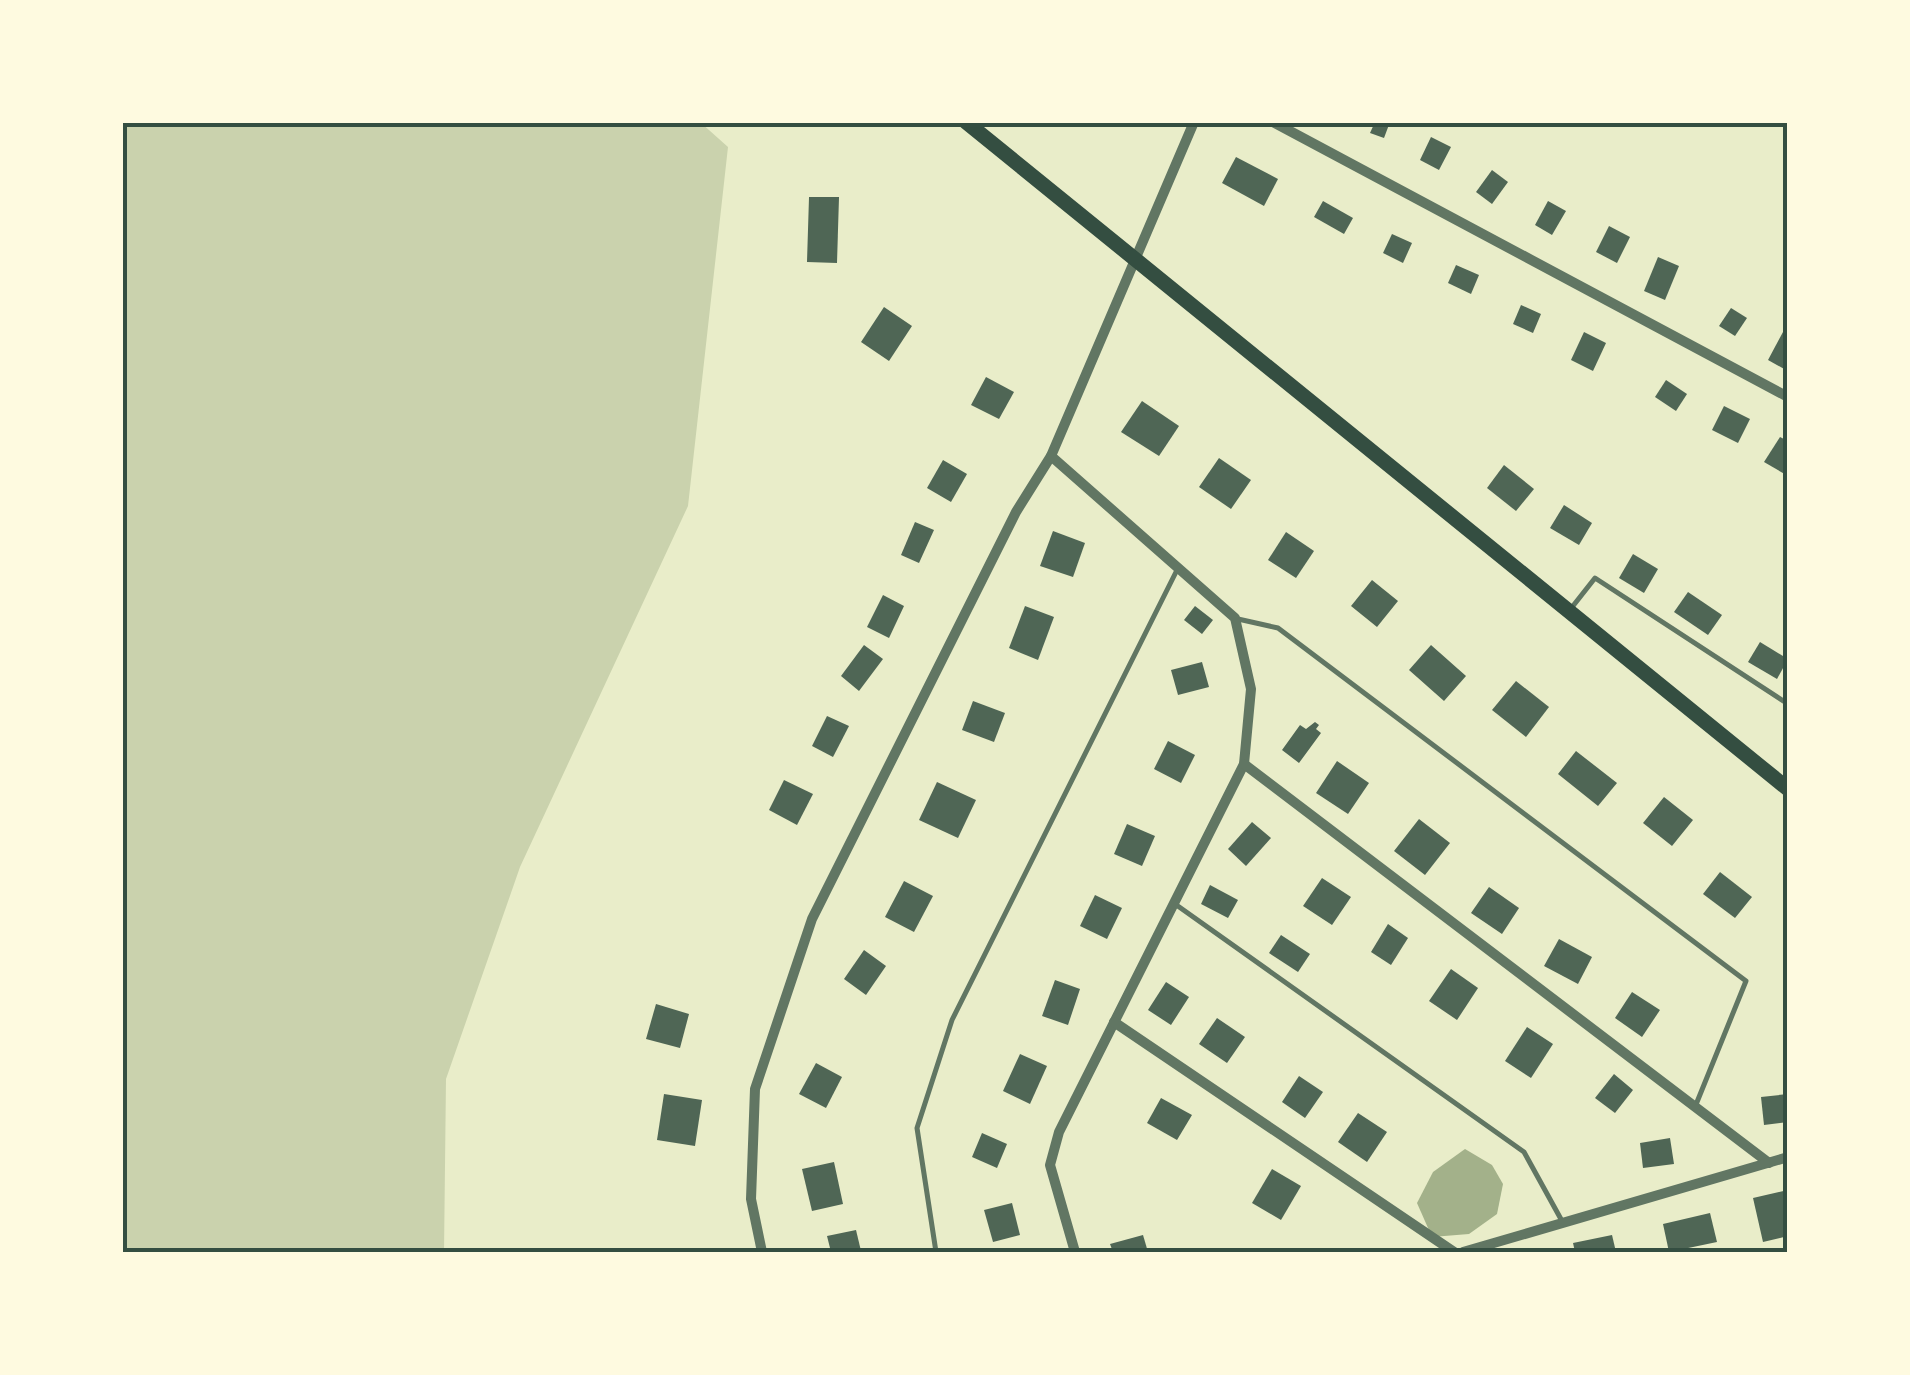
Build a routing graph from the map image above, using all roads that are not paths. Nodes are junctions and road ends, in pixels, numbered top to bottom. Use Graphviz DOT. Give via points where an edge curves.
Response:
graph roads {
  1 [pos="966,122"];
  2 [pos="1194,122"];
  3 [pos="1273,122"];
  4 [pos="1135,257"];
  5 [pos="1788,397"];
  6 [pos="1051,456"];
  7 [pos="1178,568"];
  8 [pos="1568,612"];
  9 [pos="1235,618"];
  10 [pos="1788,704"];
  11 [pos="1244,764"];
  12 [pos="1788,789"];
  13 [pos="1175,904"];
  14 [pos="1114,1022"];
  15 [pos="1695,1107"];
  16 [pos="1788,1157"];
  17 [pos="1769,1163"];
  18 [pos="1564,1224"];
  19 [pos="762,1252"];
  20 [pos="936,1252"];
  21 [pos="1075,1252"];
  22 [pos="1454,1252"];
  23 [pos="1463,1252"];
  1 -- 4 [label="main road"];
  2 -- 4 [label="street"];
  3 -- 5 [label="street"];
  4 -- 6 [label="street"];
  4 -- 8 [label="main road"];
  6 -- 7 [label="street"];
  6 -- 19 [label="street" via="1016,512 812,919 755,1088 751,1200"];
  7 -- 9 [label="street"];
  7 -- 20 [label="lane" via="952,1020 917,1128"];
  8 -- 10 [label="lane" via="1594,578"];
  8 -- 12 [label="main road"];
  9 -- 11 [label="street" via="1252,690"];
  9 -- 15 [label="lane" via="1278,628 1746,981"];
  11 -- 13 [label="street"];
  11 -- 15 [label="street"];
  13 -- 14 [label="street"];
  13 -- 18 [label="lane" via="1524,1152"];
  14 -- 21 [label="street" via="1058,1132 1050,1165"];
  14 -- 22 [label="street"];
  15 -- 17 [label="street"];
  16 -- 17 [label="street"];
  17 -- 18 [label="street"];
  18 -- 23 [label="street"];
}
